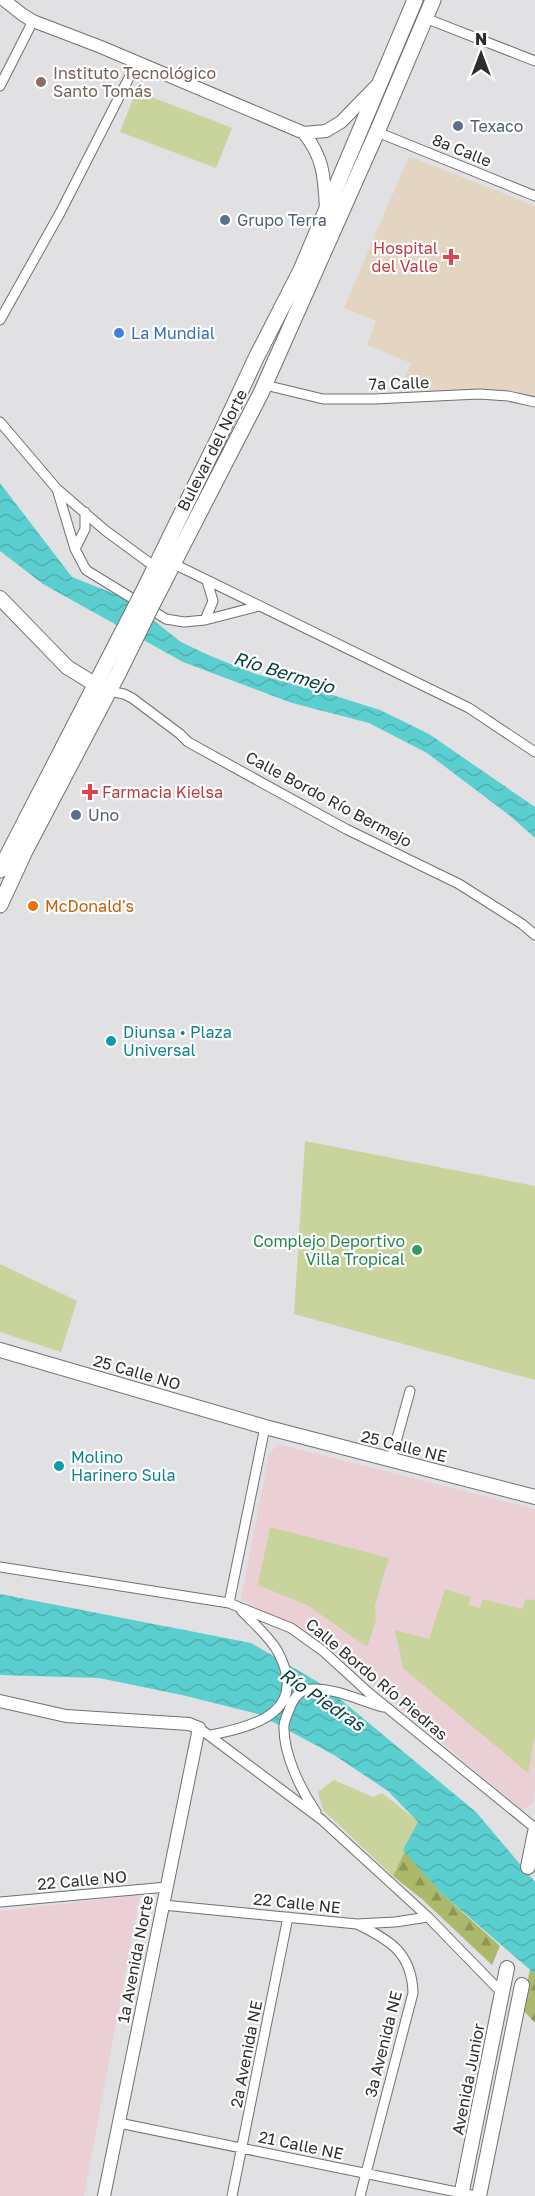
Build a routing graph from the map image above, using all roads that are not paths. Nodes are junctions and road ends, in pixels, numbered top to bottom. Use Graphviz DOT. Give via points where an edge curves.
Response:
graph roads {
  1 [pos="4,0"];
  2 [pos="415,0"];
  3 [pos="433,0"];
  4 [pos="425,18"];
  5 [pos="33,21"];
  6 [pos="535,61"];
  7 [pos="137,62"];
  8 [pos="382,80"];
  9 [pos="0,86"];
  10 [pos="377,132"];
  11 [pos="304,133"];
  12 [pos="535,196"];
  13 [pos="326,212"];
  14 [pos="0,320"];
  15 [pos="265,385"];
  16 [pos="534,403"];
  17 [pos="0,422"];
  18 [pos="57,489"];
  19 [pos="83,511"];
  20 [pos="68,524"];
  21 [pos="106,531"];
  22 [pos="83,534"];
  23 [pos="75,549"];
  24 [pos="174,564"];
  25 [pos="155,567"];
  26 [pos="207,581"];
  27 [pos="148,597"];
  28 [pos="0,598"];
  29 [pos="260,606"];
  30 [pos="205,620"];
  31 [pos="102,688"];
  32 [pos="535,752"];
  33 [pos="0,870"];
  34 [pos="0,904"];
  35 [pos="535,935"];
  36 [pos="0,1350"];
  37 [pos="410,1391"];
  38 [pos="265,1426"];
  39 [pos="392,1460"];
  40 [pos="535,1497"];
  41 [pos="0,1568"];
  42 [pos="234,1605"];
  43 [pos="0,1701"];
  44 [pos="389,1709"];
  45 [pos="199,1728"];
  46 [pos="211,1735"];
  47 [pos="322,1820"];
  48 [pos="535,1830"];
  49 [pos="528,1867"];
  50 [pos="167,1887"];
  51 [pos="0,1902"];
  52 [pos="163,1905"];
  53 [pos="288,1917"];
  54 [pos="428,1917"];
  55 [pos="357,1924"];
  56 [pos="507,1968"];
  57 [pos="522,1985"];
  58 [pos="502,1993"];
  59 [pos="119,2123"];
  60 [pos="243,2148"];
  61 [pos="366,2173"];
  62 [pos="461,2194"];
  63 [pos="104,2196"];
  64 [pos="232,2196"];
  65 [pos="360,2196"];
  66 [pos="478,2196"];
  1 -- 5 [label="street"];
  2 -- 8 [label="highway, Bulevar del Norte"];
  3 -- 4 [label="highway, Bulevar del Norte"];
  4 -- 6 [label="street"];
  4 -- 10 [label="highway, Bulevar del Norte"];
  5 -- 7 [label="street"];
  5 -- 9 [label="street"];
  7 -- 11 [label="street"];
  7 -- 14 [label="street"];
  8 -- 11 [label="street" via="341,122 327,131"];
  8 -- 13 [label="highway, Bulevar del Norte"];
  10 -- 12 [label="street, 8a Calle"];
  10 -- 15 [label="highway, Bulevar del Norte"];
  11 -- 13 [label="street" via="320,161"];
  13 -- 25 [label="highway, Bulevar del Norte"];
  15 -- 16 [label="street, 7a Calle" via="323,399 479,394"];
  15 -- 24 [label="highway, Bulevar del Norte"];
  17 -- 18 [label="street"];
  18 -- 19 [label="street"];
  18 -- 20 [label="street"];
  19 -- 20 [label="street" via="71,517"];
  19 -- 21 [label="street"];
  19 -- 22 [label="street"];
  20 -- 23 [label="street"];
  21 -- 22 [label="street"];
  21 -- 25 [label="street"];
  22 -- 23 [label="street"];
  23 -- 30 [label="street" via="86,570 166,619"];
  24 -- 26 [label="street"];
  24 -- 27 [label="highway, Bulevar del Norte"];
  25 -- 27 [label="highway, Bulevar del Norte"];
  26 -- 29 [label="street"];
  26 -- 30 [label="street" via="213,601"];
  27 -- 31 [label="highway, Bulevar del Norte, bridge"];
  28 -- 31 [label="main road, Calle Bordo Río Bermejo" via="67,667"];
  29 -- 30 [label="street"];
  29 -- 32 [label="street" via="469,708"];
  31 -- 33 [label="highway, Bulevar del Norte"];
  31 -- 34 [label="highway, Bulevar del Norte"];
  31 -- 35 [label="street, Calle Bordo Río Bermejo" via="132,698 188,742 346,829 459,884"];
  36 -- 38 [label="main road, 25 Calle NO"];
  37 -- 39 [label="street"];
  38 -- 39 [label="main road, 25 Calle NE"];
  38 -- 42 [label="street"];
  39 -- 40 [label="main road, 25 Calle NE"];
  41 -- 42 [label="street, Calle Bordo Río Piedras"];
  42 -- 44 [label="street, Calle Bordo Río Piedras" via="291,1628"];
  42 -- 46 [label="street" via="277,1651 285,1671 286,1695 275,1713 255,1725"];
  43 -- 45 [label="street" via="66,1716 189,1724"];
  44 -- 47 [label="street" via="310,1689 294,1698 284,1726 291,1763"];
  44 -- 48 [label="street, Calle Bordo Río Piedras"];
  45 -- 46 [label="street"];
  45 -- 50 [label="street, 1a Avenida Norte"];
  46 -- 47 [label="street"];
  47 -- 54 [label="street"];
  48 -- 49 [label="main road"];
  50 -- 51 [label="street, 22 Calle NO"];
  50 -- 52 [label="street, 1a Avenida Norte"];
  52 -- 53 [label="street, 22 Calle NE"];
  52 -- 59 [label="street, 1a Avenida Norte"];
  53 -- 55 [label="street, 22 Calle NE"];
  53 -- 60 [label="street, 2a Avenida NE"];
  54 -- 55 [label="street, 22 Calle NE"];
  54 -- 58 [label="street"];
  55 -- 61 [label="street, 3a Avenida NE" via="391,1944 407,1960 413,1979 413,1993"];
  56 -- 58 [label="main road, Avenida Junior"];
  57 -- 66 [label="main road, Avenida Junior"];
  58 -- 62 [label="main road, Avenida Junior"];
  59 -- 60 [label="street, 21 Calle NE"];
  59 -- 63 [label="street, 1a Avenida Norte"];
  60 -- 61 [label="street, 21 Calle NE"];
  60 -- 64 [label="street, 2a Avenida NE"];
  61 -- 62 [label="street, 21 Calle NE"];
  61 -- 65 [label="street, 3a Avenida NE"];
  62 -- 66 [label="street, 21 Calle NE"];
}
